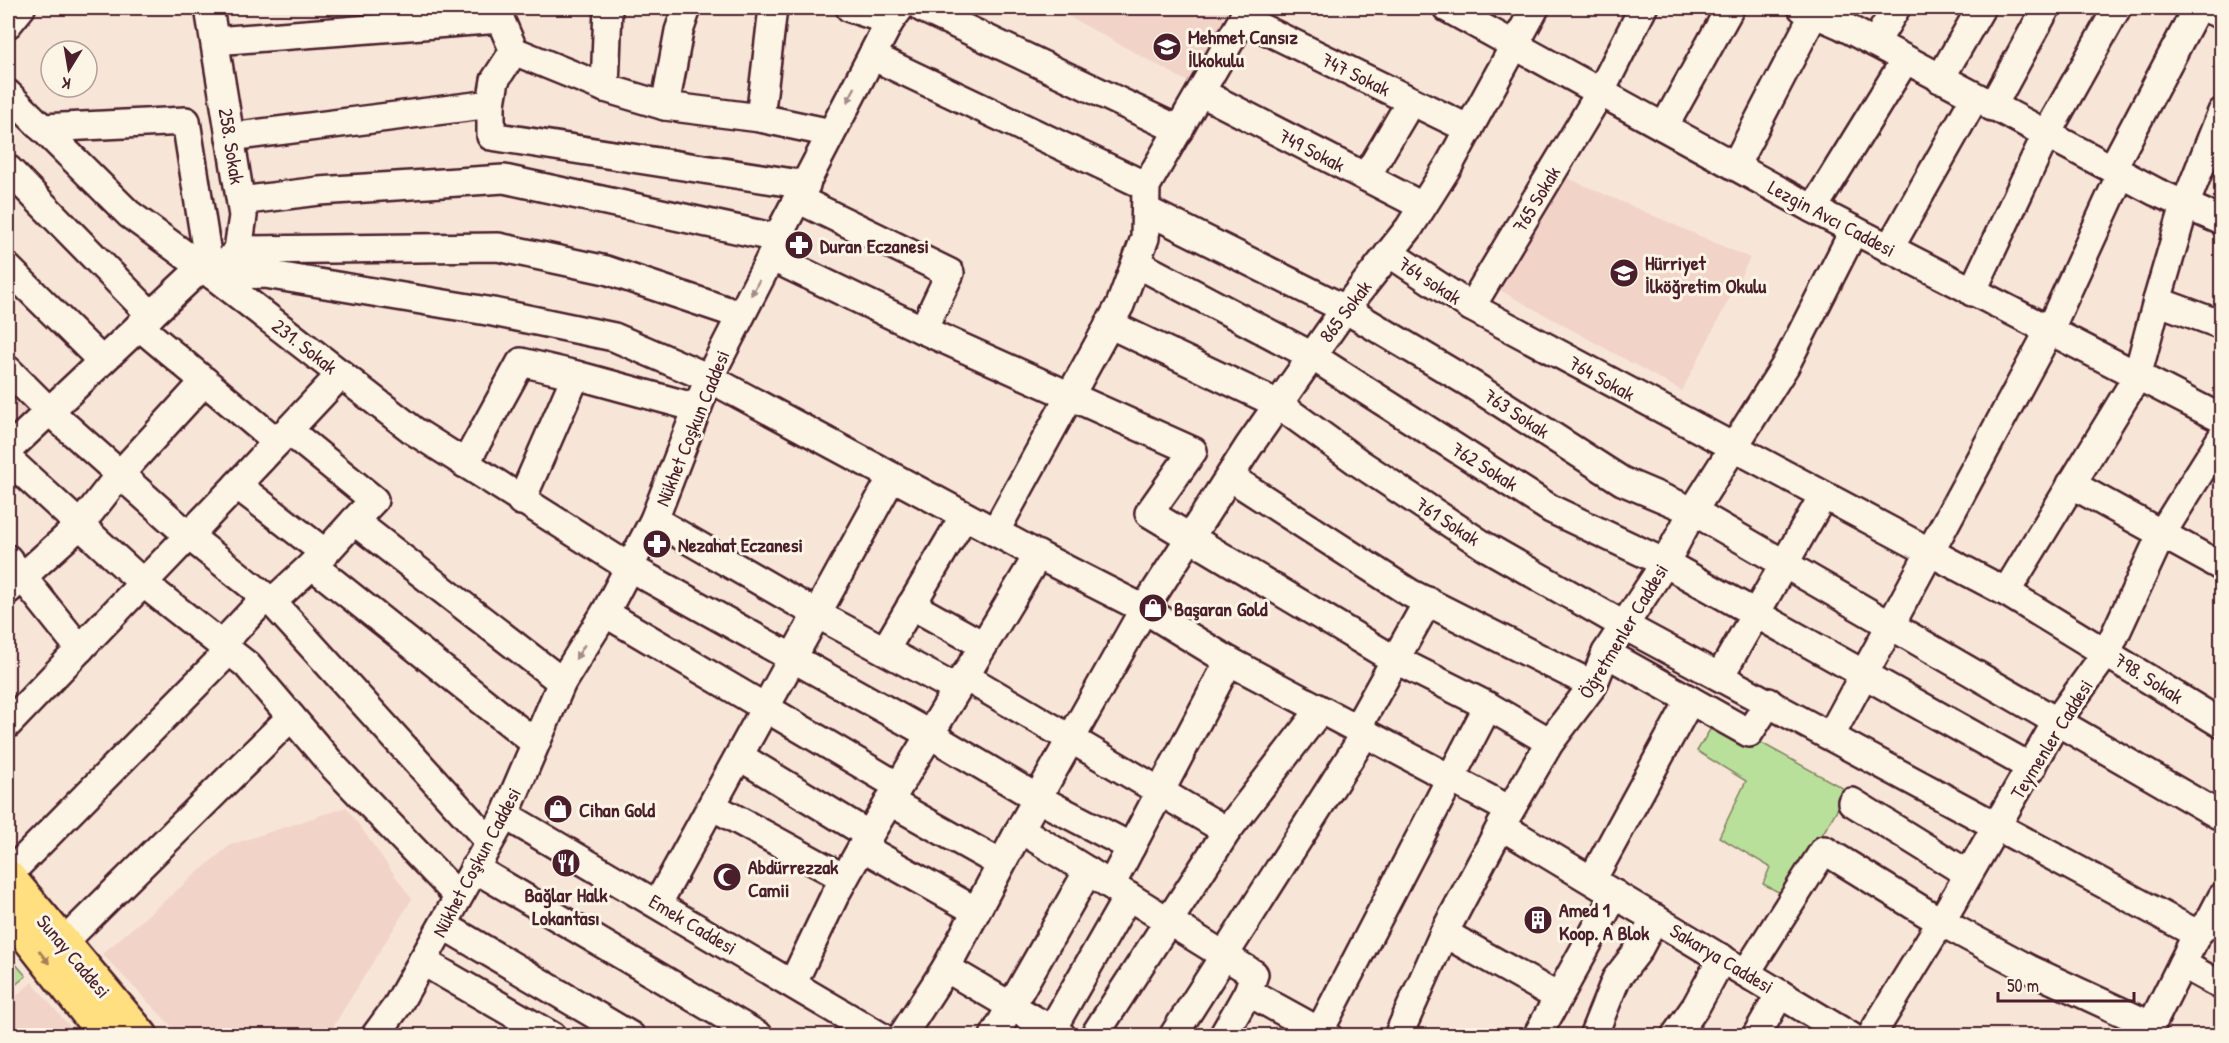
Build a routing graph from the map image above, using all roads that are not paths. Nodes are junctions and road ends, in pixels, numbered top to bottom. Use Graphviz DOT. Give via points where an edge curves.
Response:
graph roads {
  1 [pos="21,8"];
  2 [pos="207,8"];
  3 [pos="608,8"];
  4 [pos="687,8"];
  5 [pos="773,8"];
  6 [pos="850,8"];
  7 [pos="922,8"];
  8 [pos="1447,8"];
  9 [pos="1535,8"];
  10 [pos="1643,8"];
  11 [pos="1730,8"];
  12 [pos="1896,8"];
  13 [pos="1981,8"];
  14 [pos="2046,8"];
  15 [pos="2117,8"];
  16 [pos="2197,8"];
  17 [pos="2205,8"];
  18 [pos="1811,10"];
  19 [pos="501,13"];
  20 [pos="1246,13"];
  21 [pos="895,14"];
  22 [pos="2222,15"];
  23 [pos="8,24"];
  24 [pos="215,41"];
  25 [pos="1875,43"];
  26 [pos="1515,44"];
  27 [pos="514,51"];
  28 [pos="872,56"];
  29 [pos="1905,60"];
  30 [pos="1940,78"];
  31 [pos="605,88"];
  32 [pos="1601,91"];
  33 [pos="1202,93"];
  34 [pos="8,94"];
  35 [pos="1411,101"];
  36 [pos="1983,102"];
  37 [pos="490,104"];
  38 [pos="665,106"];
  39 [pos="2222,112"];
  40 [pos="760,118"];
  41 [pos="1664,127"];
  42 [pos="42,128"];
  43 [pos="1468,129"];
  44 [pos="1179,130"];
  45 [pos="831,133"];
  46 [pos="2046,135"];
  47 [pos="230,137"];
  48 [pos="1736,166"];
  49 [pos="8,169"];
  50 [pos="2117,172"];
  51 [pos="1366,177"];
  52 [pos="802,192"];
  53 [pos="1146,198"];
  54 [pos="241,201"];
  55 [pos="2185,205"];
  56 [pos="1422,206"];
  57 [pos="1813,209"];
  58 [pos="2222,221"];
  59 [pos="1854,230"];
  60 [pos="774,248"];
  61 [pos="1889,249"];
  62 [pos="238,250"];
  63 [pos="1389,253"];
  64 [pos="1136,263"];
  65 [pos="8,268"];
  66 [pos="208,272"];
  67 [pos="1972,292"];
  68 [pos="2157,301"];
  69 [pos="1471,307"];
  70 [pos="1345,309"];
  71 [pos="740,315"];
  72 [pos="145,321"];
  73 [pos="1109,324"];
  74 [pos="2222,325"];
  75 [pos="923,330"];
  76 [pos="2049,331"];
  77 [pos="1312,356"];
  78 [pos="102,361"];
  79 [pos="8,370"];
  80 [pos="341,374"];
  81 [pos="576,375"];
  82 [pos="2137,377"];
  83 [pos="709,378"];
  84 [pos="205,381"];
  85 [pos="1071,394"];
  86 [pos="1278,404"];
  87 [pos="697,408"];
  88 [pos="49,411"];
  89 [pos="2222,418"];
  90 [pos="283,436"];
  91 [pos="2222,437"];
  92 [pos="1732,448"];
  93 [pos="8,450"];
  94 [pos="1193,450"];
  95 [pos="8,459"];
  96 [pos="465,464"];
  97 [pos="1233,473"];
  98 [pos="120,474"];
  99 [pos="892,477"];
  100 [pos="2071,484"];
  101 [pos="237,485"];
  102 [pos="1822,496"];
  103 [pos="521,501"];
  104 [pos="1693,511"];
  105 [pos="964,516"];
  106 [pos="654,520"];
  107 [pos="354,521"];
  108 [pos="80,525"];
  109 [pos="995,532"];
  110 [pos="2162,533"];
  111 [pos="189,536"];
  112 [pos="1193,537"];
  113 [pos="1930,552"];
  114 [pos="1038,555"];
  115 [pos="319,559"];
  116 [pos="1665,563"];
  117 [pos="1784,564"];
  118 [pos="627,566"];
  119 [pos="2222,567"];
  120 [pos="12,575"];
  121 [pos="143,583"];
  122 [pos="2006,592"];
  123 [pos="269,600"];
  124 [pos="1428,601"];
  125 [pos="911,605"];
  126 [pos="1144,609"];
  127 [pos="605,613"];
  128 [pos="1756,614"];
  129 [pos="816,615"];
  130 [pos="1892,624"];
  131 [pos="1625,626"];
  132 [pos="983,645"];
  133 [pos="225,648"];
  134 [pos="80,650"];
  135 [pos="885,650"];
  136 [pos="2107,652"];
  137 [pos="1606,653"];
  138 [pos="792,660"];
  139 [pos="1395,660"];
  140 [pos="1230,661"];
  141 [pos="1865,675"];
  142 [pos="1720,676"];
  143 [pos="562,682"];
  144 [pos="960,682"];
  145 [pos="1593,685"];
  146 [pos="1690,700"];
  147 [pos="1769,702"];
  148 [pos="1488,706"];
  149 [pos="765,709"];
  150 [pos="1320,710"];
  151 [pos="291,717"];
  152 [pos="2057,721"];
  153 [pos="8,722"];
  154 [pos="2222,724"];
  155 [pos="1361,731"];
  156 [pos="929,734"];
  157 [pos="1832,735"];
  158 [pos="1071,738"];
  159 [pos="534,742"];
  160 [pos="1550,742"];
  161 [pos="739,756"];
  162 [pos="2032,768"];
  163 [pos="1452,778"];
  164 [pos="1160,792"];
  165 [pos="893,793"];
  166 [pos="1037,798"];
  167 [pos="1852,802"];
  168 [pos="712,806"];
  169 [pos="505,815"];
  170 [pos="2222,817"];
  171 [pos="1506,818"];
  172 [pos="1997,825"];
  173 [pos="1020,829"];
  174 [pos="1227,831"];
  175 [pos="489,841"];
  176 [pos="866,841"];
  177 [pos="1131,846"];
  178 [pos="1001,864"];
  179 [pos="474,868"];
  180 [pos="1088,871"];
  181 [pos="1968,874"];
  182 [pos="8,876"];
  183 [pos="844,878"];
  184 [pos="1604,887"];
  185 [pos="1120,891"];
  186 [pos="458,896"];
  187 [pos="658,903"];
  188 [pos="8,911"];
  189 [pos="976,911"];
  190 [pos="1655,918"];
  191 [pos="2212,919"];
  192 [pos="1168,920"];
  193 [pos="1941,922"];
  194 [pos="443,925"];
  195 [pos="1444,933"];
  196 [pos="63,943"];
  197 [pos="1225,956"];
  198 [pos="1722,958"];
  199 [pos="422,961"];
  200 [pos="2182,964"];
  201 [pos="946,968"];
  202 [pos="1746,973"];
  203 [pos="793,983"];
  204 [pos="2222,986"];
  205 [pos="1248,992"];
  206 [pos="1780,994"];
  207 [pos="1558,997"];
  208 [pos="1011,1005"];
  209 [pos="397,1006"];
  210 [pos="600,1028"];
  211 [pos="2148,1030"];
  212 [pos="1054,1034"];
  213 [pos="1321,1034"];
  214 [pos="106,1035"];
  215 [pos="141,1035"];
  216 [pos="375,1035"];
  217 [pos="387,1035"];
  218 [pos="552,1035"];
  219 [pos="631,1035"];
  220 [pos="759,1035"];
  221 [pos="880,1035"];
  222 [pos="902,1035"];
  223 [pos="994,1035"];
  224 [pos="1094,1035"];
  225 [pos="1173,1035"];
  226 [pos="1223,1035"];
  227 [pos="1398,1035"];
  228 [pos="1537,1035"];
  229 [pos="1593,1035"];
  230 [pos="1675,1035"];
  231 [pos="1756,1035"];
  232 [pos="1850,1035"];
  233 [pos="1871,1035"];
  1 -- 23 [label="street"];
  2 -- 24 [label="street, 258. Sokak"];
  3 -- 31 [label="street"];
  4 -- 38 [label="street"];
  5 -- 40 [label="street"];
  6 -- 21 [label="street"];
  7 -- 44 [label="street"];
  8 -- 26 [label="street, Lezgin Avcı Caddesi"];
  9 -- 26 [label="street, 865 Sokak"];
  10 -- 32 [label="street, 765 Sokak"];
  11 -- 41 [label="street"];
  12 -- 25 [label="street"];
  13 -- 30 [label="street"];
  14 -- 36 [label="street"];
  15 -- 46 [label="street"];
  16 -- 50 [label="street"];
  17 -- 22 [label="street"];
  18 -- 25 [label="street"];
  18 -- 48 [label="street"];
  19 -- 24 [label="street"];
  19 -- 27 [label="street"];
  20 -- 33 [label="street"];
  20 -- 35 [label="street, 747 Sokak"];
  21 -- 28 [label="street, Nükhet Coşkun Caddesi"];
  24 -- 47 [label="street, 258. Sokak"];
  25 -- 29 [label="street"];
  26 -- 32 [label="street, Lezgin Avcı Caddesi"];
  26 -- 43 [label="street, 865 Sokak"];
  27 -- 31 [label="street"];
  27 -- 37 [label="street" via="495,80"];
  28 -- 45 [label="street, Nükhet Coşkun Caddesi, one-way"];
  28 -- 53 [label="street, 763 Sokak"];
  29 -- 30 [label="street"];
  29 -- 57 [label="street"];
  30 -- 36 [label="street"];
  31 -- 38 [label="street"];
  32 -- 41 [label="street, Lezgin Avcı Caddesi"];
  32 -- 69 [label="street, 765 Sokak"];
  33 -- 44 [label="street"];
  33 -- 51 [label="street, 749 Sokak"];
  34 -- 42 [label="street, 231. Sokak"];
  35 -- 43 [label="street, 747 Sokak"];
  35 -- 51 [label="street"];
  36 -- 46 [label="street"];
  36 -- 61 [label="street"];
  37 -- 47 [label="street"];
  37 -- 52 [label="street" via="491,136"];
  38 -- 40 [label="street"];
  39 -- 55 [label="street"];
  40 -- 45 [label="street"];
  41 -- 48 [label="street, Lezgin Avcı Caddesi"];
  42 -- 66 [label="street, 231. Sokak" via="129,214"];
  42 -- 66 [label="street" via="186,121"];
  43 -- 56 [label="street, 865 Sokak"];
  44 -- 53 [label="street"];
  45 -- 52 [label="street, Nükhet Coşkun Caddesi"];
  46 -- 50 [label="street"];
  46 -- 67 [label="street"];
  47 -- 54 [label="street, 258. Sokak"];
  48 -- 57 [label="street, Lezgin Avcı Caddesi"];
  49 -- 72 [label="street"];
  50 -- 55 [label="street"];
  50 -- 76 [label="street"];
  51 -- 56 [label="street, 749 Sokak"];
  52 -- 60 [label="street, Nükhet Coşkun Caddesi"];
  52 -- 75 [label="street" via="950,273"];
  53 -- 64 [label="street" via="1145,238"];
  53 -- 70 [label="street, 763 Sokak"];
  54 -- 60 [label="street" via="320,191 504,179"];
  54 -- 62 [label="street, 258. Sokak"];
  55 -- 58 [label="street"];
  55 -- 68 [label="street"];
  56 -- 63 [label="street, 865 Sokak"];
  57 -- 59 [label="street, Lezgin Avcı Caddesi"];
  59 -- 61 [label="street, Lezgin Avcı Caddesi"];
  59 -- 92 [label="street, Öğretmenler Caddesi" via="1785,366"];
  60 -- 71 [label="street, Nükhet Coşkun Caddesi, one-way"];
  60 -- 75 [label="street"];
  61 -- 67 [label="street, Lezgin Avcı Caddesi"];
  62 -- 66 [label="street"];
  62 -- 71 [label="street" via="498,247 606,270"];
  63 -- 69 [label="street, 764 sokak"];
  63 -- 70 [label="street, 865 Sokak"];
  64 -- 73 [label="street"];
  64 -- 77 [label="street, 762 Sokak"];
  65 -- 78 [label="street"];
  66 -- 72 [label="street"];
  66 -- 80 [label="street, 231. Sokak"];
  66 -- 83 [label="street, Sakarya Caddesi" via="265,274 614,337"];
  67 -- 76 [label="street, Lezgin Avcı Caddesi"];
  68 -- 74 [label="street"];
  68 -- 82 [label="street"];
  69 -- 92 [label="street, 764 Sokak"];
  70 -- 77 [label="street, 865 Sokak"];
  70 -- 104 [label="street, 763 Sokak" via="1622,481"];
  71 -- 83 [label="street, Nükhet Coşkun Caddesi"];
  72 -- 78 [label="street"];
  72 -- 84 [label="street"];
  73 -- 85 [label="street"];
  73 -- 86 [label="street, 761 Sokak"];
  75 -- 85 [label="street"];
  76 -- 82 [label="street, Lezgin Avcı Caddesi"];
  76 -- 113 [label="street"];
  77 -- 86 [label="street, 865 Sokak"];
  77 -- 116 [label="street, 762 Sokak" via="1551,508"];
  78 -- 88 [label="street"];
  79 -- 88 [label="street"];
  80 -- 90 [label="street"];
  80 -- 96 [label="street, 231. Sokak"];
  81 -- 87 [label="street"];
  81 -- 96 [label="street" via="521,362"];
  81 -- 103 [label="street"];
  82 -- 89 [label="street, Lezgin Avcı Caddesi"];
  82 -- 100 [label="street"];
  83 -- 87 [label="street, Nükhet Coşkun Caddesi"];
  83 -- 99 [label="street, Sakarya Caddesi"];
  84 -- 90 [label="street"];
  84 -- 98 [label="street"];
  85 -- 94 [label="street"];
  85 -- 109 [label="street"];
  86 -- 97 [label="street, 865 Sokak"];
  86 -- 131 [label="street, 761 Sokak" via="1483,545"];
  87 -- 106 [label="street, Nükhet Coşkun Caddesi"];
  88 -- 93 [label="street"];
  88 -- 98 [label="street"];
  90 -- 101 [label="street"];
  90 -- 107 [label="street" via="374,500"];
  91 -- 110 [label="street, Teymenler Caddesi"];
  92 -- 102 [label="street, 764 Sokak"];
  92 -- 104 [label="street, Öğretmenler Caddesi"];
  94 -- 97 [label="street"];
  94 -- 112 [label="street" via="1149,513"];
  95 -- 108 [label="street"];
  96 -- 103 [label="street, 231. Sokak"];
  97 -- 112 [label="street, 865 Sokak"];
  97 -- 124 [label="street" via="1410,593"];
  98 -- 108 [label="street"];
  98 -- 111 [label="street"];
  99 -- 105 [label="street, Sakarya Caddesi"];
  99 -- 129 [label="street"];
  100 -- 110 [label="street"];
  100 -- 122 [label="street"];
  101 -- 111 [label="street"];
  101 -- 115 [label="street"];
  102 -- 113 [label="street, 764 Sokak"];
  102 -- 117 [label="street"];
  103 -- 118 [label="street, 231. Sokak"];
  104 -- 116 [label="street, Öğretmenler Caddesi"];
  104 -- 117 [label="street, 763 Sokak"];
  105 -- 109 [label="street, Sakarya Caddesi"];
  105 -- 125 [label="street"];
  106 -- 118 [label="street, Nükhet Coşkun Caddesi"];
  106 -- 129 [label="street"];
  107 -- 115 [label="street"];
  107 -- 143 [label="street"];
  108 -- 120 [label="street"];
  108 -- 121 [label="street"];
  109 -- 114 [label="street, Sakarya Caddesi"];
  110 -- 119 [label="street"];
  110 -- 136 [label="street, Teymenler Caddesi"];
  111 -- 121 [label="street"];
  111 -- 123 [label="street"];
  112 -- 126 [label="street, 865 Sokak"];
  112 -- 139 [label="street"];
  113 -- 122 [label="street, 798. Sokak"];
  113 -- 130 [label="street"];
  114 -- 126 [label="street, Sakarya Caddesi"];
  114 -- 132 [label="street"];
  115 -- 123 [label="street"];
  115 -- 159 [label="street"];
  116 -- 128 [label="street, 762 Sokak"];
  116 -- 131 [label="street, Öğretmenler Caddesi"];
  117 -- 128 [label="street"];
  117 -- 130 [label="street, 763 Sokak"];
  118 -- 127 [label="street, Nükhet Coşkun Caddesi"];
  118 -- 138 [label="street, 231. Sokak"];
  120 -- 134 [label="street"];
  121 -- 133 [label="street"];
  121 -- 134 [label="street"];
  122 -- 136 [label="street, 798. Sokak"];
  123 -- 133 [label="street"];
  123 -- 175 [label="street"];
  124 -- 139 [label="street"];
  124 -- 145 [label="street"];
  125 -- 132 [label="street"];
  125 -- 135 [label="street"];
  126 -- 140 [label="street, Sakarya Caddesi"];
  126 -- 158 [label="street, 865 Sokak"];
  127 -- 143 [label="street, Nükhet Coşkun Caddesi, one-way"];
  127 -- 149 [label="street"];
  128 -- 141 [label="street, 762 Sokak"];
  128 -- 142 [label="street"];
  129 -- 135 [label="street"];
  129 -- 138 [label="street"];
  130 -- 141 [label="street"];
  130 -- 152 [label="street, 763 Sokak"];
  131 -- 137 [label="street, Öğretmenler Caddesi"];
  131 -- 142 [label="street, 761 Sokak"];
  132 -- 144 [label="street"];
  133 -- 151 [label="street" via="248,665"];
  133 -- 182 [label="street"];
  134 -- 153 [label="street"];
  135 -- 144 [label="street"];
  136 -- 152 [label="street, Teymenler Caddesi"];
  136 -- 154 [label="street, 798. Sokak"];
  137 -- 145 [label="street, Öğretmenler Caddesi"];
  137 -- 146 [label="street"];
  138 -- 149 [label="street"];
  138 -- 156 [label="street, 231. Sokak"];
  139 -- 148 [label="street"];
  139 -- 155 [label="street"];
  140 -- 150 [label="street, Sakarya Caddesi"];
  140 -- 164 [label="street"];
  141 -- 157 [label="street"];
  141 -- 162 [label="street, 762 Sokak"];
  142 -- 147 [label="street, 761 Sokak"];
  143 -- 159 [label="street, Nükhet Coşkun Caddesi"];
  144 -- 156 [label="street"];
  144 -- 158 [label="street"];
  145 -- 160 [label="street, Öğretmenler Caddesi"];
  146 -- 147 [label="street" via="1749,733"];
  146 -- 184 [label="street"];
  147 -- 157 [label="street, 761 Sokak"];
  148 -- 160 [label="street"];
  148 -- 163 [label="street"];
  149 -- 161 [label="street"];
  149 -- 165 [label="street"];
  150 -- 155 [label="street, Sakarya Caddesi"];
  150 -- 174 [label="street"];
  151 -- 186 [label="street"];
  151 -- 196 [label="street"];
  152 -- 162 [label="street, Teymenler Caddesi"];
  152 -- 170 [label="street, 763 Sokak"];
  155 -- 163 [label="street, Sakarya Caddesi"];
  155 -- 197 [label="street"];
  156 -- 165 [label="street"];
  156 -- 166 [label="street, 231. Sokak"];
  157 -- 172 [label="street, 761 Sokak"];
  158 -- 164 [label="street"];
  158 -- 166 [label="street, 865 Sokak"];
  159 -- 169 [label="street, Nükhet Coşkun Caddesi"];
  160 -- 171 [label="street, Öğretmenler Caddesi"];
  161 -- 168 [label="street"];
  161 -- 176 [label="street"];
  162 -- 172 [label="street, Teymenler Caddesi"];
  163 -- 171 [label="street, Sakarya Caddesi"];
  163 -- 213 [label="street"];
  164 -- 174 [label="street"];
  164 -- 177 [label="street"];
  165 -- 176 [label="street"];
  165 -- 178 [label="street"];
  166 -- 173 [label="street, 865 Sokak"];
  166 -- 177 [label="street, 231. Sokak"];
  167 -- 181 [label="street"];
  168 -- 183 [label="street"];
  168 -- 187 [label="street"];
  169 -- 175 [label="street, Nükhet Coşkun Caddesi"];
  169 -- 187 [label="street, Emek Caddesi"];
  171 -- 184 [label="street, Sakarya Caddesi"];
  171 -- 195 [label="street, Öğretmenler Caddesi"];
  172 -- 181 [label="street, Teymenler Caddesi"];
  172 -- 191 [label="street, 761 Sokak"];
  173 -- 178 [label="street, 865 Sokak"];
  173 -- 180 [label="street"];
  174 -- 192 [label="street"];
  175 -- 179 [label="street, Nükhet Coşkun Caddesi"];
  176 -- 183 [label="street"];
  176 -- 189 [label="street"];
  177 -- 185 [label="street"];
  178 -- 189 [label="street, 865 Sokak"];
  179 -- 186 [label="street, Nükhet Coşkun Caddesi"];
  179 -- 220 [label="street"];
  180 -- 185 [label="street"];
  180 -- 208 [label="street"];
  181 -- 193 [label="street, Teymenler Caddesi"];
  182 -- 196 [label="main road, Sunay Caddesi"];
  183 -- 203 [label="street"];
  184 -- 190 [label="street, Sakarya Caddesi"];
  184 -- 207 [label="street"];
  185 -- 192 [label="street"];
  185 -- 212 [label="street"];
  186 -- 194 [label="street, Nükhet Coşkun Caddesi"];
  187 -- 203 [label="street, Emek Caddesi"];
  188 -- 214 [label="main road, Sunay Caddesi, one-way"];
  189 -- 201 [label="street, 865 Sokak"];
  190 -- 198 [label="street, Sakarya Caddesi"];
  190 -- 229 [label="street" via="1637,952 1616,979"];
  191 -- 200 [label="street"];
  192 -- 197 [label="street"];
  192 -- 224 [label="street"];
  193 -- 202 [label="street" via="1824,850"];
  193 -- 211 [label="street"];
  193 -- 233 [label="street, Teymenler Caddesi"];
  194 -- 199 [label="street, Nükhet Coşkun Caddesi"];
  194 -- 210 [label="street"];
  195 -- 207 [label="street"];
  195 -- 227 [label="street, Öğretmenler Caddesi"];
  196 -- 215 [label="main road, Sunay Caddesi"];
  197 -- 205 [label="street" via="1254,974"];
  197 -- 225 [label="street"];
  198 -- 202 [label="street, Sakarya Caddesi"];
  198 -- 230 [label="street"];
  199 -- 209 [label="street, Nükhet Coşkun Caddesi"];
  199 -- 218 [label="street"];
  200 -- 204 [label="street"];
  200 -- 211 [label="street"];
  201 -- 208 [label="street"];
  201 -- 222 [label="street, 865 Sokak"];
  202 -- 206 [label="street, Sakarya Caddesi"];
  203 -- 221 [label="street, Emek Caddesi"];
  205 -- 213 [label="street"];
  205 -- 226 [label="street"];
  206 -- 231 [label="street"];
  206 -- 232 [label="street, Sakarya Caddesi"];
  207 -- 228 [label="street"];
  208 -- 212 [label="street"];
  208 -- 223 [label="street"];
  209 -- 216 [label="street"];
  209 -- 217 [label="street"];
  210 -- 219 [label="street"];
}
